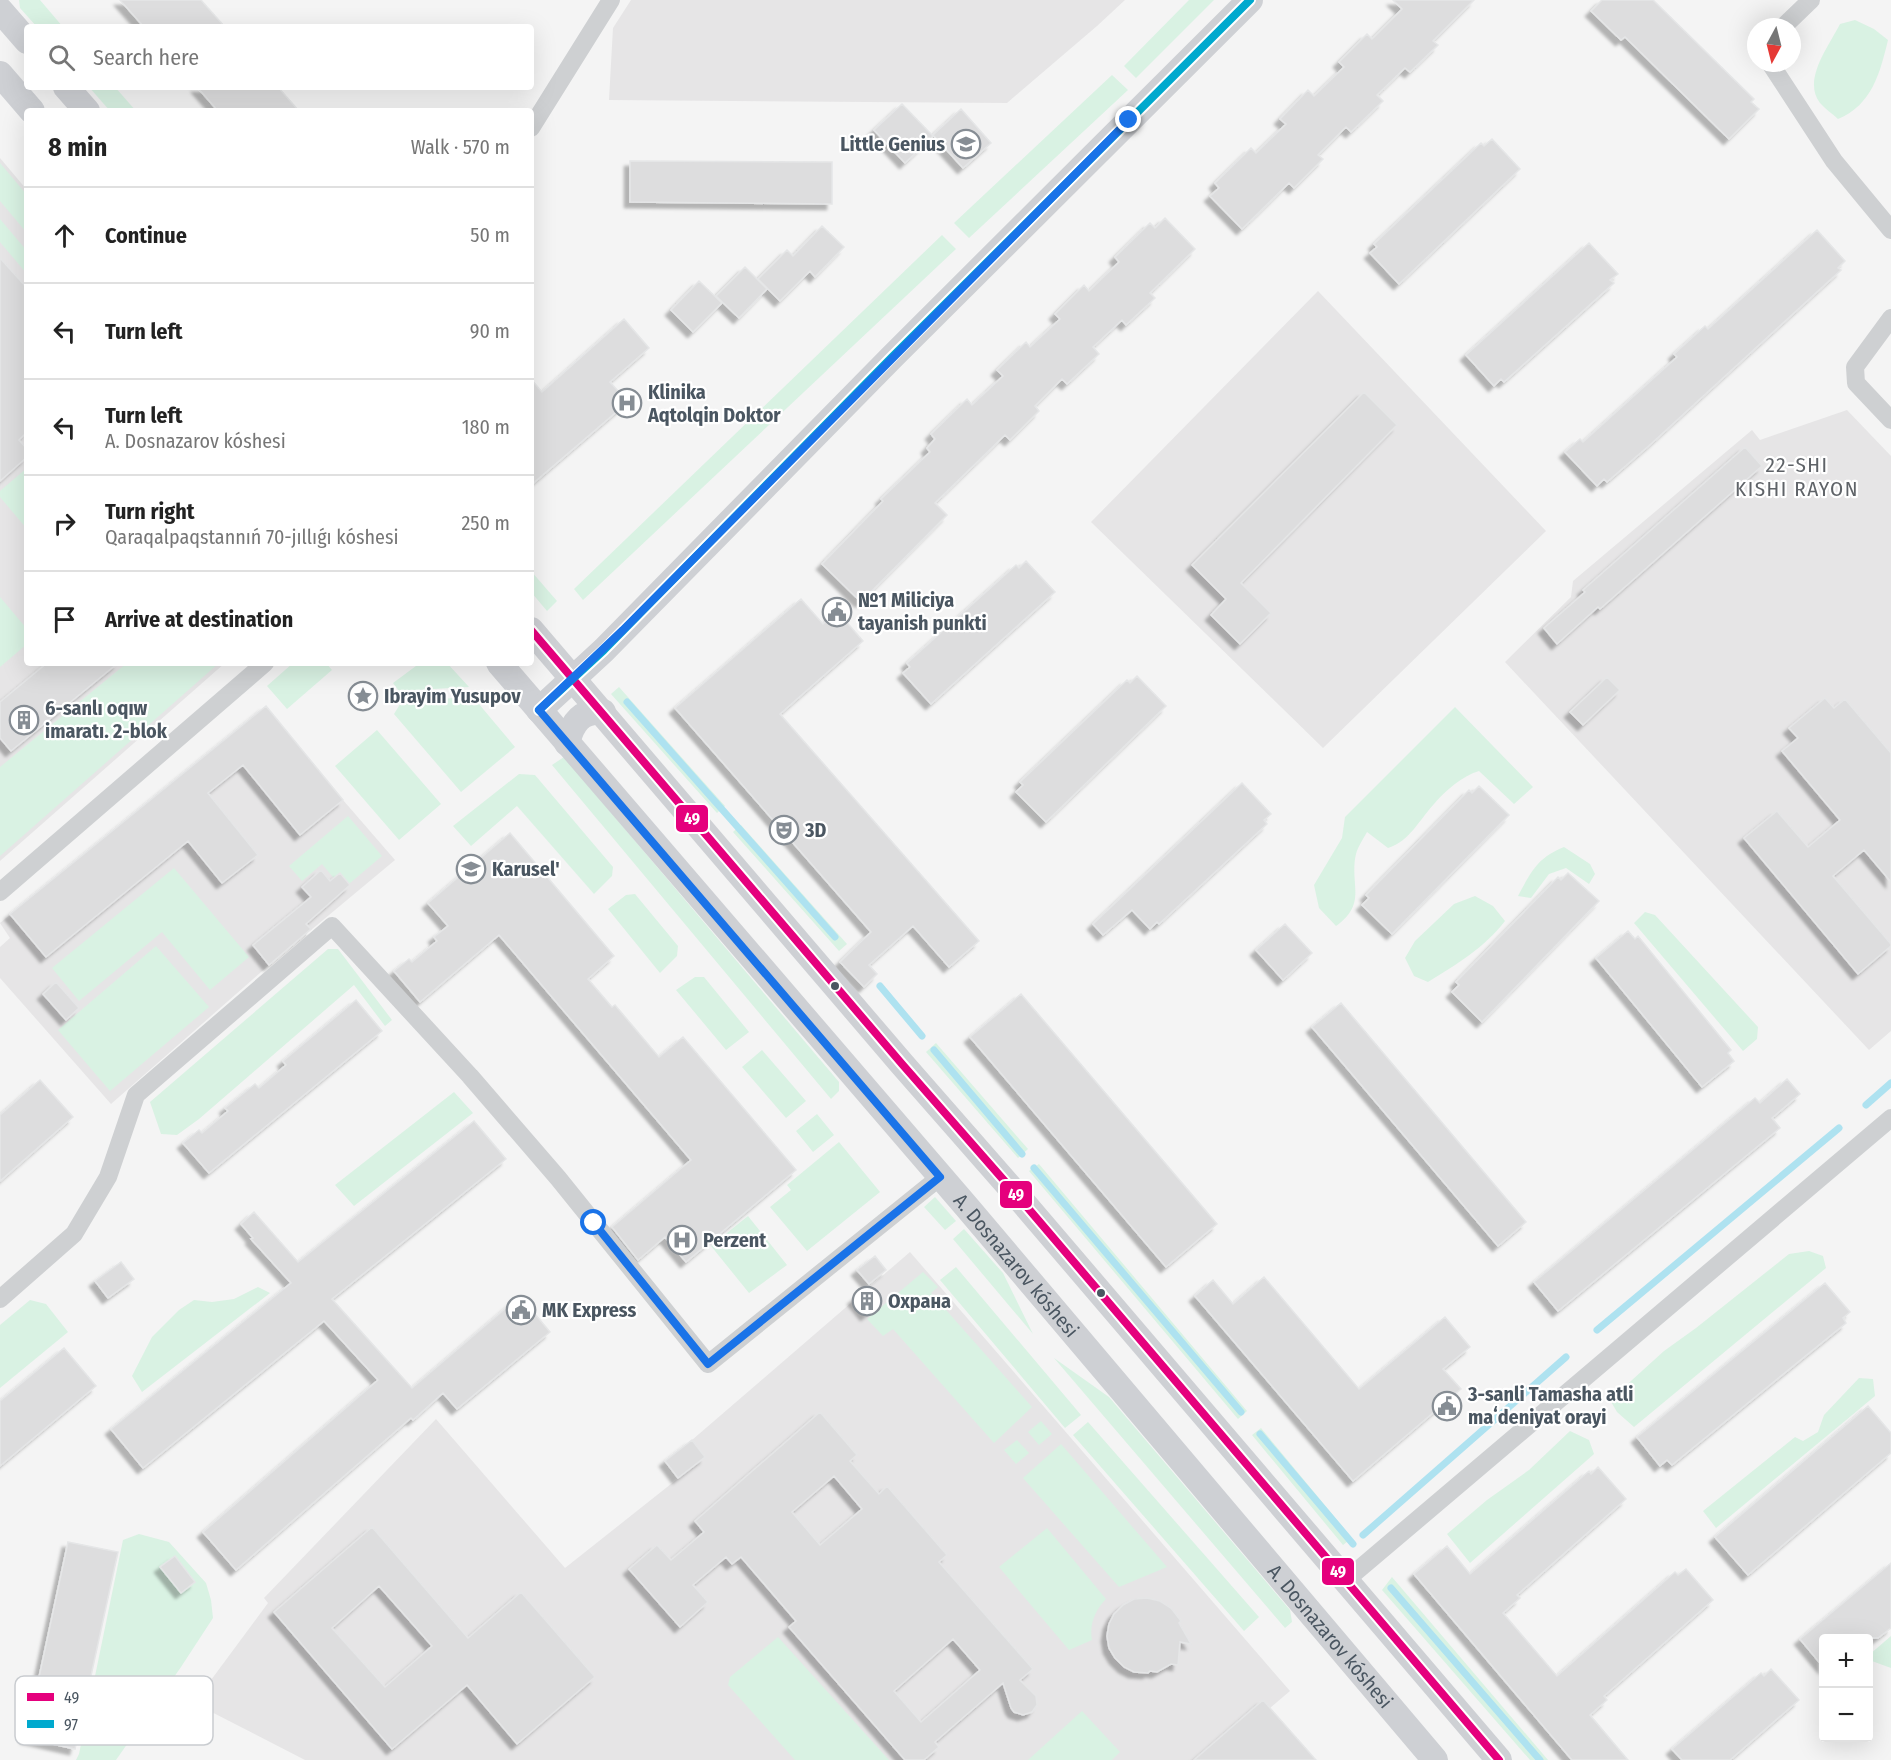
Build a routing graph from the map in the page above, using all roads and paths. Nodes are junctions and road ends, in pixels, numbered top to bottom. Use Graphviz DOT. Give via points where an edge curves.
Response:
graph roads {
  1 [pos="610,0"];
  2 [pos="1250,0"];
  3 [pos="1811,0"];
  4 [pos="0,10"];
  5 [pos="1792,18"];
  6 [pos="24,38"];
  7 [pos="1776,72"];
  8 [pos="0,74"];
  9 [pos="69,90"];
  10 [pos="29,108"];
  11 [pos="84,108"];
  12 [pos="534,123"];
  13 [pos="1891,230"];
  14 [pos="1891,318"];
  15 [pos="1891,420"];
  16 [pos="534,633"];
  17 [pos="262,666"];
  18 [pos="502,666"];
  19 [pos="574,678"];
  20 [pos="539,710"];
  21 [pos="603,712"];
  22 [pos="567,743"];
  23 [pos="0,892"];
  24 [pos="1891,1118"];
  25 [pos="940,1177"];
  26 [pos="0,1299"];
  27 [pos="1345,1581"];
  28 [pos="1435,1760"];
  29 [pos="1499,1760"];
  1 -- 12 [label="street"];
  2 -- 19 [label="main road"];
  3 -- 5 [label="street"];
  4 -- 6 [label="main road"];
  7 -- 13 [label="street" via="1834,161"];
  8 -- 10 [label="main road"];
  9 -- 11 [label="main road"];
  14 -- 15 [label="street" via="1855,367 1856,383"];
  16 -- 19 [label="main road"];
  17 -- 23 [label="street"];
  18 -- 20 [label="main road, A. Dosnazarov kóshesi"];
  19 -- 20 [label="main road"];
  19 -- 21 [label="main road"];
  20 -- 22 [label="main road, A. Dosnazarov kóshesi"];
  21 -- 22 [label="main road" via="583,715"];
  21 -- 27 [label="main road"];
  22 -- 25 [label="main road, A. Dosnazarov kóshesi"];
  24 -- 27 [label="street"];
  25 -- 26 [label="street" via="708,1364 545,1163 332,926 136,1095 108,1177 74,1234"];
  25 -- 28 [label="main road, A. Dosnazarov kóshesi"];
  27 -- 29 [label="main road"];
}
